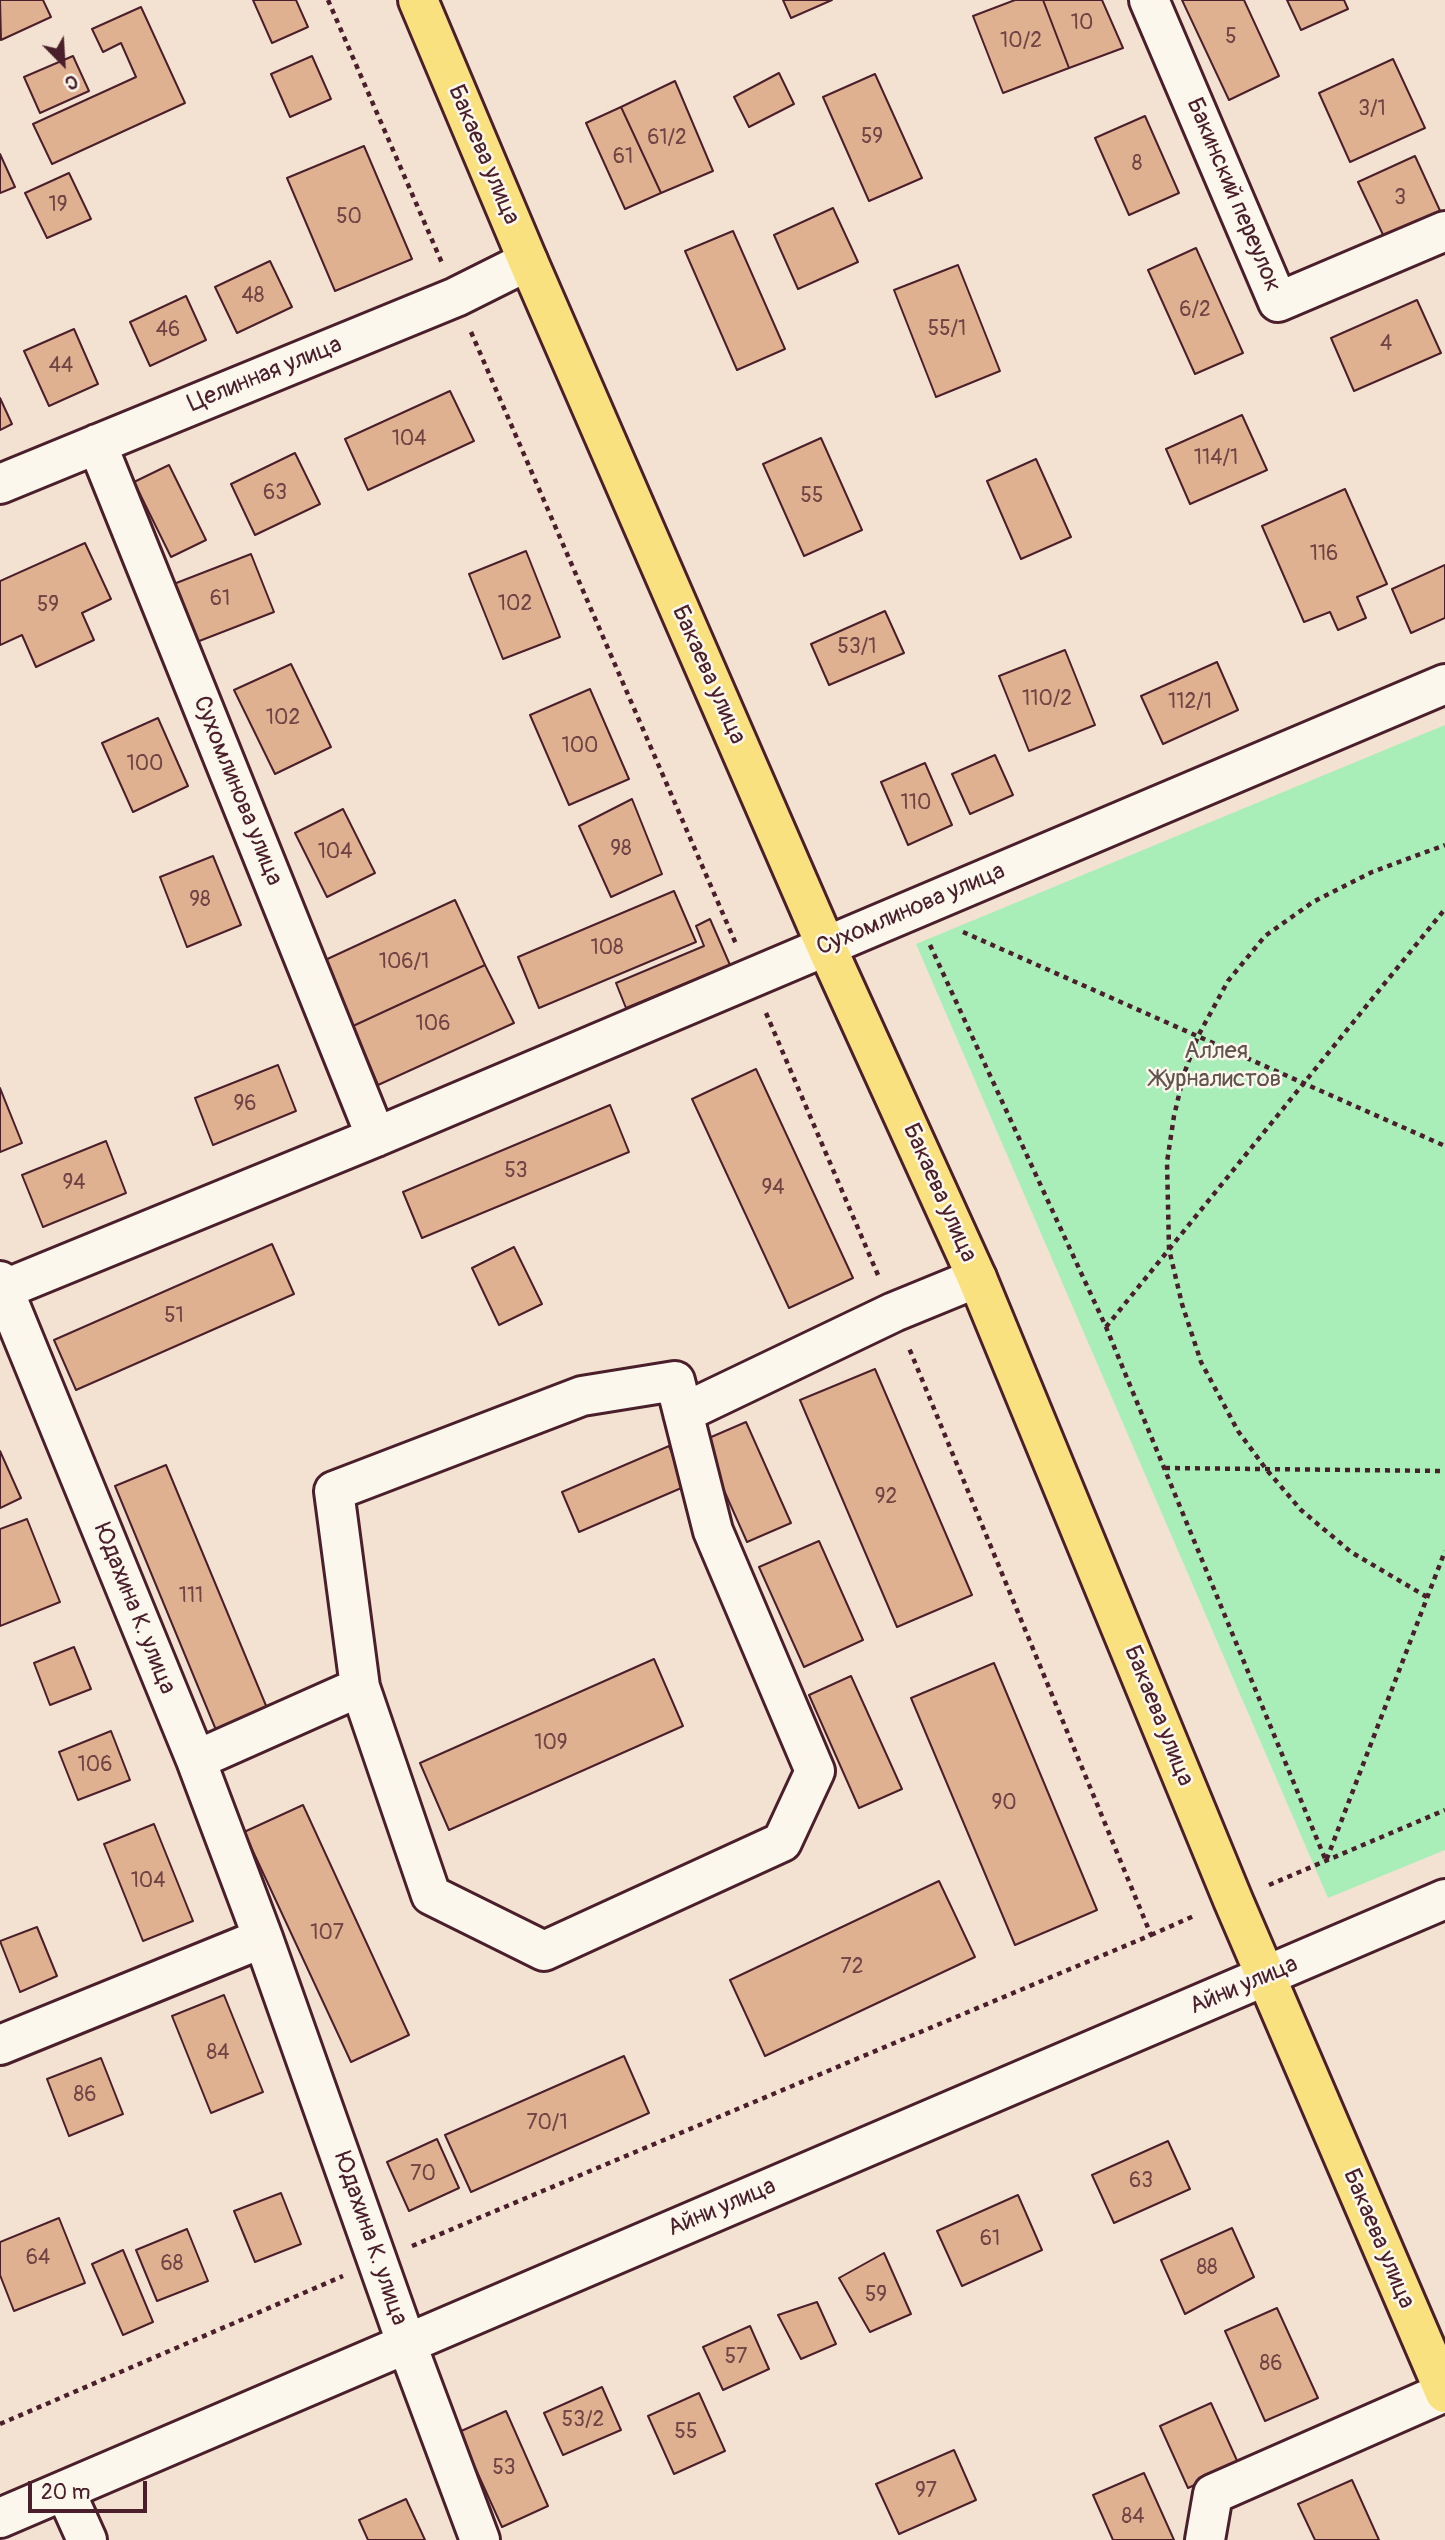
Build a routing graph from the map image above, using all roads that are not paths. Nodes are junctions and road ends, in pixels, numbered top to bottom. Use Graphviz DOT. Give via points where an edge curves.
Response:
graph roads {
  1 [pos="418,0"];
  2 [pos="1149,0"];
  3 [pos="1445,230"];
  4 [pos="528,261"];
  5 [pos="97,444"];
  6 [pos="0,484"];
  7 [pos="1445,684"];
  8 [pos="826,946"];
  9 [pos="376,1138"];
  10 [pos="977,1278"];
  11 [pos="1,1287"];
  12 [pos="683,1413"];
  13 [pos="360,1687"];
  14 [pos="196,1760"];
  15 [pos="1445,1899"];
  16 [pos="263,1938"];
  17 [pos="1267,1977"];
  18 [pos="0,2045"];
  19 [pos="407,2342"];
  20 [pos="1441,2372"];
  21 [pos="65,2491"];
  22 [pos="0,2518"];
  23 [pos="87,2540"];
  24 [pos="480,2540"];
  25 [pos="1205,2540"];
  1 -- 4 [label="main road, Бакаева улица"];
  2 -- 3 [label="street, Бакинский переулок" via="1278,302"];
  4 -- 5 [label="street, Целинная улица" via="456,297"];
  4 -- 8 [label="main road, Бакаева улица"];
  5 -- 6 [label="street, Целинная улица"];
  5 -- 9 [label="street, Сухомлинова улица"];
  7 -- 8 [label="street, Сухомлинова улица"];
  8 -- 9 [label="street, Сухомлинова улица"];
  8 -- 10 [label="main road, Бакаева улица"];
  9 -- 11 [label="street, Сухомлинова улица"];
  10 -- 12 [label="street" via="894,1312"];
  10 -- 17 [label="main road, Бакаева улица"];
  11 -- 14 [label="street, Юдахина К. улица"];
  12 -- 13 [label="street" via="675,1381 582,1396 334,1491"];
  12 -- 13 [label="street" via="713,1531 815,1771 782,1842 544,1951 431,1895"];
  13 -- 14 [label="street"];
  14 -- 16 [label="street, Юдахина К. улица"];
  15 -- 17 [label="street, Айни улица"];
  16 -- 18 [label="street"];
  16 -- 19 [label="street, Юдахина К. улица"];
  17 -- 19 [label="street, Айни улица"];
  17 -- 20 [label="main road, Бакаева улица"];
  19 -- 21 [label="street, Айни улица"];
  19 -- 24 [label="street, Юдахина К. улица"];
  20 -- 25 [label="street" via="1213,2494"];
  21 -- 22 [label="street, Айни улица"];
  21 -- 23 [label="street"];
}
